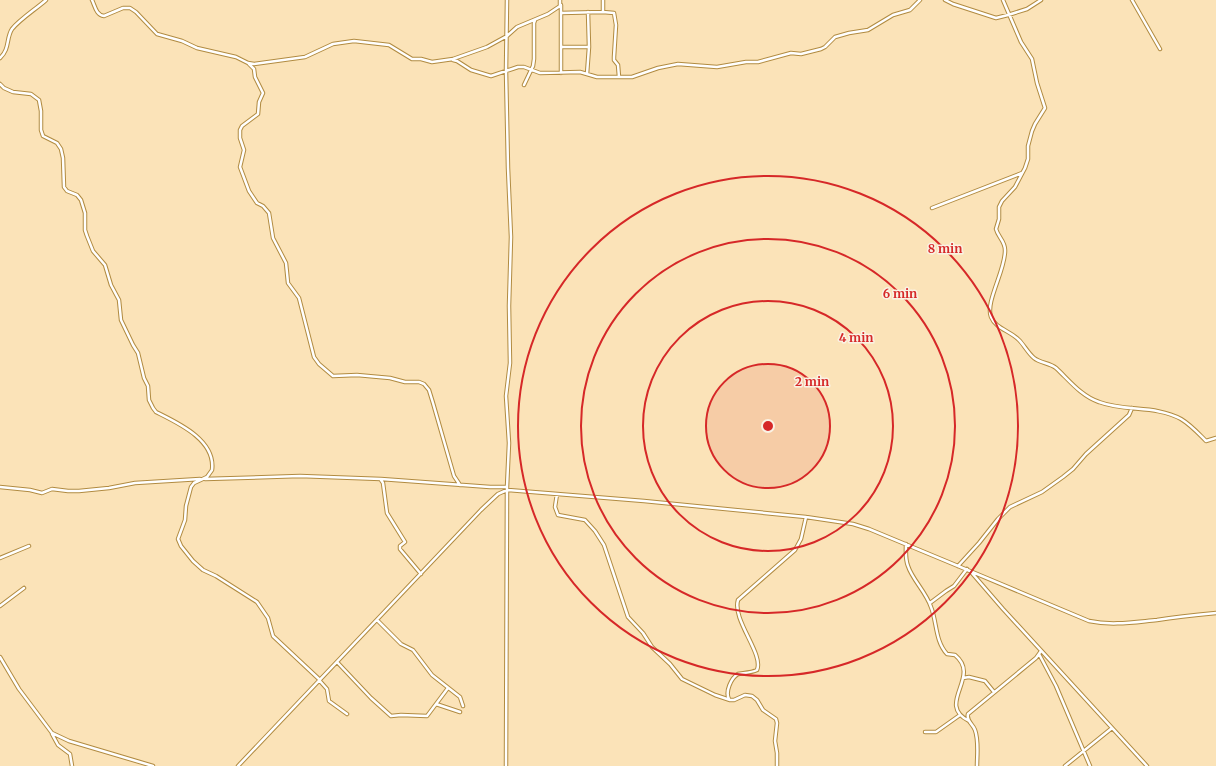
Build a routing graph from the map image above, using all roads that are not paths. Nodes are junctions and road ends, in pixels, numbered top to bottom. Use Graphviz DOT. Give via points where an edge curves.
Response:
graph roads {
  1 [pos="46,0"];
  2 [pos="92,0"];
  3 [pos="507,0"];
  4 [pos="603,0"];
  5 [pos="920,0"];
  6 [pos="946,0"];
  7 [pos="1003,0"];
  8 [pos="1041,0"];
  9 [pos="1132,0"];
  10 [pos="560,2"];
  11 [pos="588,12"];
  12 [pos="603,12"];
  13 [pos="561,13"];
  14 [pos="1008,15"];
  15 [pos="535,19"];
  16 [pos="507,36"];
  17 [pos="561,47"];
  18 [pos="589,47"];
  19 [pos="1160,49"];
  20 [pos="0,58"];
  21 [pos="453,60"];
  22 [pos="250,64"];
  23 [pos="531,70"];
  24 [pos="506,71"];
  25 [pos="561,73"];
  26 [pos="587,74"];
  27 [pos="619,77"];
  28 [pos="0,84"];
  29 [pos="524,85"];
  30 [pos="1022,173"];
  31 [pos="932,208"];
  32 [pos="1132,408"];
  33 [pos="1216,438"];
  34 [pos="204,479"];
  35 [pos="381,480"];
  36 [pos="460,485"];
  37 [pos="0,487"];
  38 [pos="507,489"];
  39 [pos="557,494"];
  40 [pos="806,517"];
  41 [pos="906,544"];
  42 [pos="30,546"];
  43 [pos="0,558"];
  44 [pos="958,566"];
  45 [pos="967,569"];
  46 [pos="971,571"];
  47 [pos="421,574"];
  48 [pos="24,588"];
  49 [pos="930,603"];
  50 [pos="0,606"];
  51 [pos="1216,613"];
  52 [pos="377,620"];
  53 [pos="1041,651"];
  54 [pos="1040,654"];
  55 [pos="0,657"];
  56 [pos="337,662"];
  57 [pos="964,670"];
  58 [pos="969,677"];
  59 [pos="963,678"];
  60 [pos="320,680"];
  61 [pos="448,688"];
  62 [pos="994,692"];
  63 [pos="730,700"];
  64 [pos="436,704"];
  65 [pos="463,706"];
  66 [pos="460,712"];
  67 [pos="347,714"];
  68 [pos="960,716"];
  69 [pos="969,721"];
  70 [pos="1112,728"];
  71 [pos="925,732"];
  72 [pos="52,733"];
  73 [pos="1083,751"];
  74 [pos="72,766"];
  75 [pos="154,766"];
  76 [pos="238,766"];
  77 [pos="506,766"];
  78 [pos="777,766"];
  79 [pos="977,766"];
  80 [pos="1064,766"];
  81 [pos="1090,766"];
  82 [pos="1147,766"];
  1 -- 20 [label="street" via="13,28 5,52"];
  2 -- 22 [label="street" via="101,16 130,8 157,34 197,48 236,57"];
  3 -- 16 [label="street"];
  4 -- 12 [label="street"];
  5 -- 27 [label="street" via="910,10 893,15 868,30 835,37 825,47 814,51 717,67 676,64 632,77"];
  6 -- 14 [label="street" via="992,17"];
  7 -- 14 [label="street"];
  8 -- 14 [label="street" via="1027,9"];
  9 -- 19 [label="street"];
  10 -- 13 [label="street"];
  10 -- 15 [label="street" via="554,10"];
  11 -- 12 [label="street"];
  11 -- 13 [label="street"];
  11 -- 18 [label="street"];
  12 -- 27 [label="street" via="615,14 614,60 618,65"];
  13 -- 17 [label="street"];
  14 -- 30 [label="street" via="1032,59 1045,106 1032,131 1028,159"];
  15 -- 16 [label="street" via="517,27"];
  15 -- 23 [label="street" via="534,59"];
  16 -- 21 [label="street"];
  16 -- 24 [label="street"];
  17 -- 18 [label="street"];
  17 -- 25 [label="street"];
  18 -- 26 [label="street"];
  21 -- 22 [label="street" via="432,62 412,59 389,45 354,41 333,44 305,57"];
  21 -- 24 [label="street" via="471,70 488,75"];
  22 -- 36 [label="street" via="263,93 258,114 240,130 244,150 240,167 249,191 269,213 273,238 286,263 288,283 299,298 314,357 333,376 357,375 424,384 433,403 454,476"];
  23 -- 24 [label="street" via="518,67"];
  23 -- 25 [label="street" via="544,74"];
  23 -- 29 [label="street"];
  24 -- 38 [label="street" via="511,237 510,363 506,396 509,443"];
  25 -- 26 [label="street"];
  26 -- 27 [label="street" via="597,77"];
  28 -- 34 [label="street" via="13,92 31,94 39,100 40,130 43,136 57,143 61,149 64,187 81,200 87,236 93,251 105,265 119,300 121,320 138,353 152,406 156,412 185,428 205,444 213,466"];
  30 -- 31 [label="street"];
  30 -- 32 [label="street" via="999,208 996,230 1005,244 1005,258 990,308 991,317 998,327 1017,338 1034,358 1054,367 1088,397 1103,404"];
  32 -- 33 [label="street" via="1170,414 1193,427 1206,441"];
  32 -- 44 [label="street" via="1129,415 1073,469 1042,492 1010,507"];
  34 -- 35 [label="street" via="300,476"];
  34 -- 37 [label="street" via="135,483 79,491 52,489 42,494"];
  34 -- 60 [label="street" via="191,488 185,520 178,539 181,546 203,570 256,602 268,618 273,636"];
  35 -- 36 [label="street"];
  35 -- 47 [label="street" via="387,513 405,542 400,549"];
  36 -- 38 [label="street"];
  38 -- 39 [label="street"];
  38 -- 47 [label="street" via="490,501"];
  38 -- 77 [label="street"];
  39 -- 40 [label="street"];
  39 -- 63 [label="street" via="556,513 585,520 601,539 628,616 652,647 684,680"];
  40 -- 41 [label="street" via="853,524"];
  40 -- 63 [label="street" via="801,539 795,550 738,600 739,615 756,655 758,667 753,672 736,676 728,689 727,695"];
  41 -- 44 [label="street"];
  41 -- 49 [label="street" via="907,565"];
  42 -- 43 [label="street"];
  44 -- 45 [label="street"];
  45 -- 46 [label="street"];
  45 -- 49 [label="street" via="954,586"];
  46 -- 51 [label="street" via="1098,623 1110,624"];
  46 -- 53 [label="street"];
  47 -- 52 [label="street"];
  48 -- 50 [label="street"];
  49 -- 57 [label="street" via="945,652 958,657"];
  52 -- 56 [label="street"];
  52 -- 61 [label="street" via="401,644 413,650 428,672"];
  53 -- 54 [label="street"];
  53 -- 70 [label="street"];
  54 -- 62 [label="street"];
  54 -- 73 [label="street"];
  55 -- 72 [label="street" via="19,689"];
  56 -- 60 [label="street"];
  56 -- 64 [label="street" via="391,716 425,716 430,714"];
  57 -- 58 [label="street"];
  57 -- 59 [label="street"];
  58 -- 59 [label="street"];
  58 -- 62 [label="street" via="985,681"];
  59 -- 68 [label="street" via="956,703 956,711"];
  60 -- 67 [label="street" via="327,689 328,701"];
  60 -- 76 [label="street"];
  61 -- 64 [label="street"];
  61 -- 65 [label="street" via="460,697"];
  62 -- 69 [label="street" via="968,714"];
  63 -- 78 [label="street" via="745,695 752,696 763,710 776,719"];
  64 -- 66 [label="street"];
  68 -- 69 [label="street"];
  68 -- 71 [label="street" via="936,732"];
  69 -- 79 [label="street" via="977,736"];
  70 -- 73 [label="street"];
  70 -- 82 [label="street"];
  72 -- 74 [label="street" via="58,745 70,754"];
  72 -- 75 [label="street" via="69,741"];
  73 -- 80 [label="street"];
  73 -- 81 [label="street"];
}
